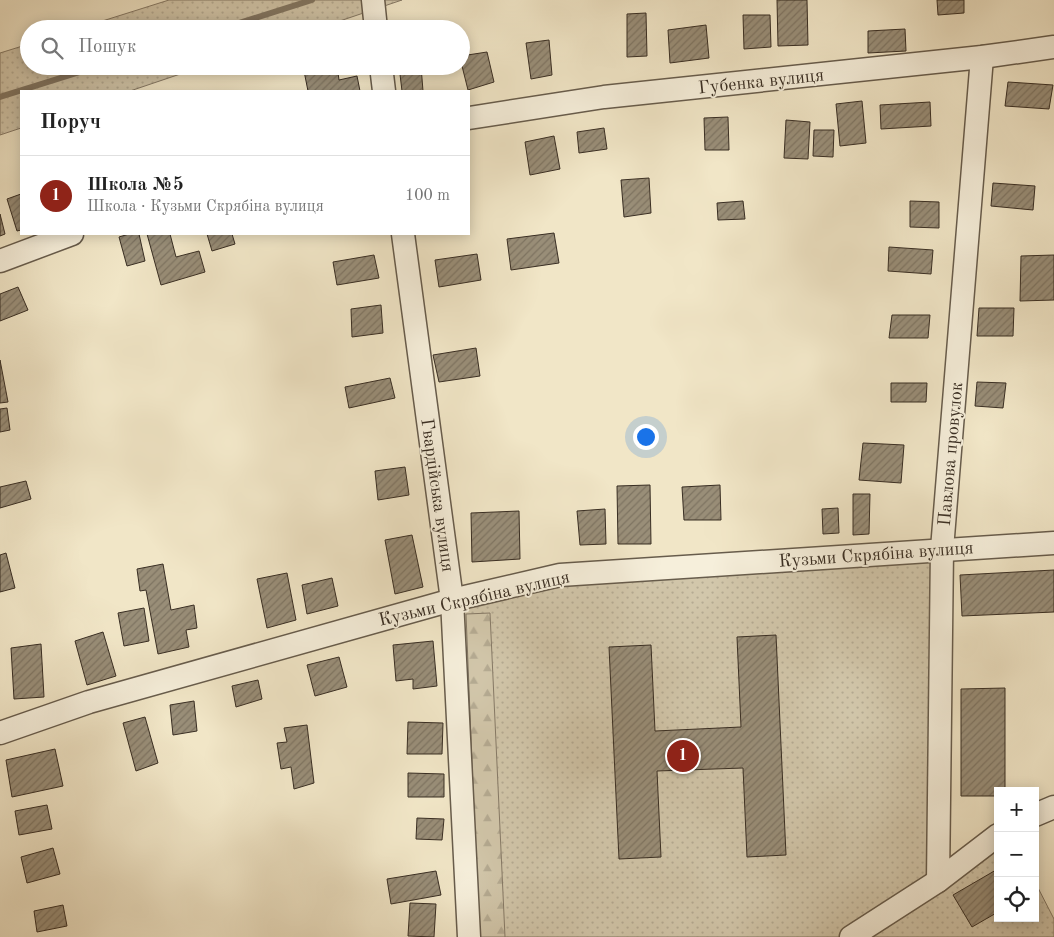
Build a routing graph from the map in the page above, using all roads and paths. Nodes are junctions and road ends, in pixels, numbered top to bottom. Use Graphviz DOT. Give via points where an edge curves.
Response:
graph roads {
  1 [pos="372,0"];
  2 [pos="375,20"];
  3 [pos="1054,47"];
  4 [pos="982,58"];
  5 [pos="382,75"];
  6 [pos="384,90"];
  7 [pos="470,118"];
  8 [pos="69,235"];
  9 [pos="403,235"];
  10 [pos="0,261"];
  11 [pos="1054,543"];
  12 [pos="942,549"];
  13 [pos="452,600"];
  14 [pos="0,733"];
  15 [pos="1054,807"];
  16 [pos="1039,813"];
  17 [pos="994,838"];
  18 [pos="938,882"];
  19 [pos="469,937"];
  20 [pos="851,937"];
  1 -- 2 [label="street"];
  3 -- 4 [label="street, Губенка вулиця"];
  4 -- 7 [label="street, Губенка вулиця" via="604,97"];
  4 -- 12 [label="street, Павлова провулок"];
  5 -- 6 [label="street"];
  8 -- 10 [label="street"];
  9 -- 13 [label="street, Гвардійська вулиця"];
  11 -- 12 [label="street, Кузьми Скрябіна вулиця"];
  12 -- 13 [label="street, Кузьми Скрябіна вулиця" via="560,575"];
  12 -- 18 [label="street, Павлова провулок"];
  13 -- 14 [label="street, Кузьми Скрябіна вулиця" via="89,702"];
  13 -- 19 [label="street, Гвардійська вулиця"];
  15 -- 16 [label="street"];
  17 -- 18 [label="street"];
  18 -- 20 [label="street"];
}
